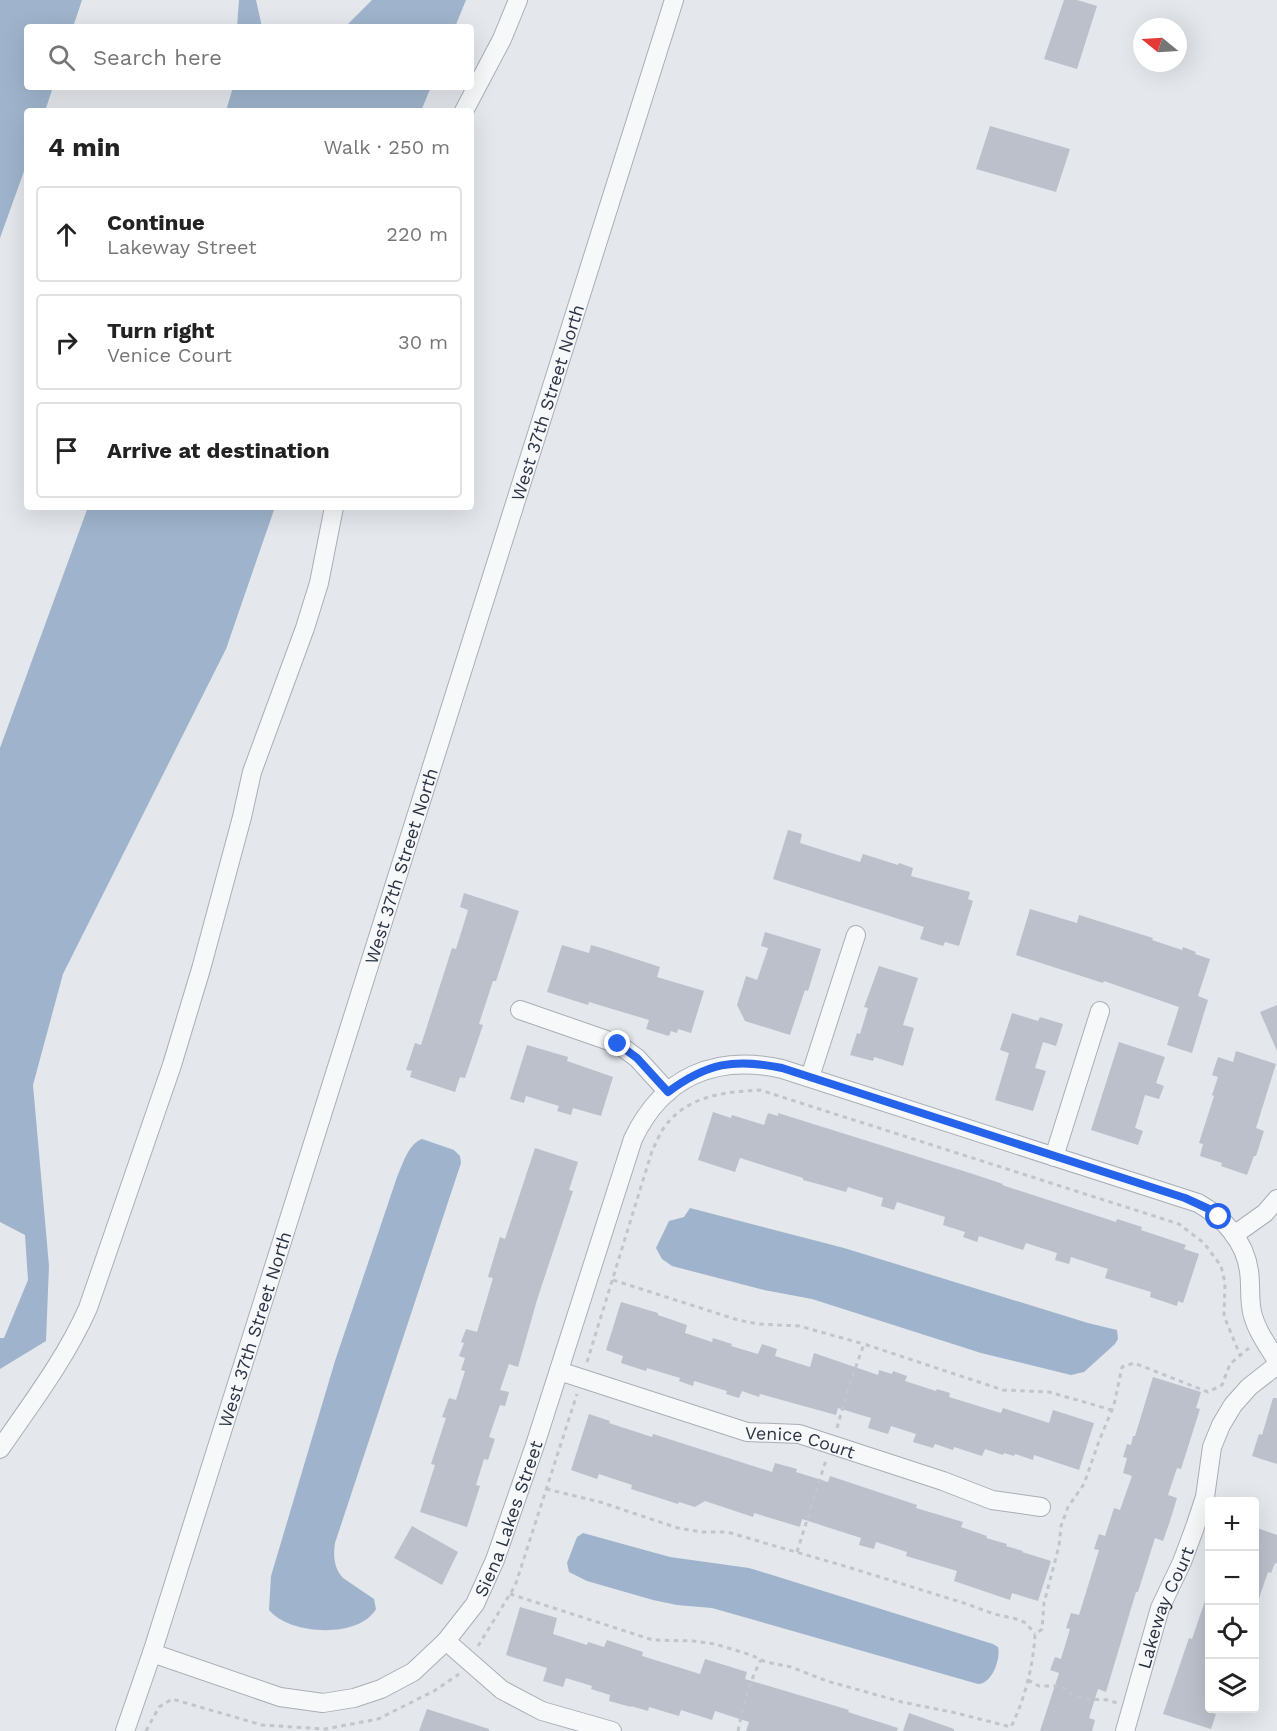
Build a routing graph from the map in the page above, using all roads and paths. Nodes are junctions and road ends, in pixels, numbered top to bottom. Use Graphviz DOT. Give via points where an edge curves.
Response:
graph roads {
  1 [pos="518,0"];
  2 [pos="674,0"];
  3 [pos="466,108"];
  4 [pos="333,510"];
  5 [pos="856,935"];
  6 [pos="520,1010"];
  7 [pos="1100,1011"];
  8 [pos="810,1077"];
  9 [pos="668,1092"];
  10 [pos="1054,1157"];
  11 [pos="1277,1199"];
  12 [pos="1234,1235"];
  13 [pos="613,1280"];
  14 [pos="1264,1340"];
  15 [pos="864,1344"];
  16 [pos="1240,1355"];
  17 [pos="1277,1363"];
  18 [pos="559,1371"];
  19 [pos="582,1378"];
  20 [pos="1112,1410"];
  21 [pos="832,1445"];
  22 [pos="0,1449"];
  23 [pos="546,1489"];
  24 [pos="1041,1507"];
  25 [pos="797,1552"];
  26 [pos="510,1594"];
  27 [pos="1035,1635"];
  28 [pos="446,1641"];
  29 [pos="152,1653"];
  30 [pos="468,1660"];
  31 [pos="761,1660"];
  32 [pos="1028,1680"];
  33 [pos="1119,1704"];
  34 [pos="125,1731"];
  35 [pos="146,1731"];
  36 [pos="612,1731"];
  37 [pos="738,1731"];
  38 [pos="1125,1731"];
  1 -- 3 [label="street"];
  2 -- 29 [label="street, West 37th Street North"];
  4 -- 22 [label="street" via="319,583 252,772 172,1065 88,1308 79,1329"];
  5 -- 8 [label="street"];
  6 -- 9 [label="street" via="618,1044 637,1058"];
  7 -- 10 [label="street"];
  8 -- 9 [label="street, Siena Lakes Street" via="761,1064 726,1064 695,1074"];
  8 -- 10 [label="street, Siena Lakes Street"];
  9 -- 18 [label="street, Siena Lakes Street" via="645,1118 628,1151"];
  10 -- 12 [label="street, Siena Lakes Street" via="1198,1203 1219,1217"];
  11 -- 12 [label="street" via="1265,1213"];
  12 -- 14 [label="street, Siena Lakes Street" via="1246,1258 1252,1314"];
  13 -- 15 [label="path" via="738,1320 799,1326"];
  13 -- 16 [label="path" via="652,1151 664,1126 680,1111 707,1096 760,1090 1179,1224 1204,1243 1221,1266 1224,1316"];
  13 -- 19 [label="path"];
  14 -- 16 [label="path"];
  14 -- 17 [label="street, Siena Lakes Street"];
  15 -- 20 [label="path" via="1003,1390 1049,1392"];
  15 -- 21 [label="path"];
  16 -- 20 [label="path" via="1230,1364 1222,1385 1208,1392 1134,1364 1122,1367"];
  17 -- 38 [label="street, Lakeway Court" via="1249,1387 1221,1425 1212,1447 1205,1497 1182,1562 1160,1608"];
  18 -- 19 [label="street, Venice Court"];
  18 -- 28 [label="street, Siena Lakes Street" via="495,1560 475,1604"];
  19 -- 21 [label="street, Venice Court" via="747,1432 799,1434"];
  19 -- 23 [label="path"];
  20 -- 27 [label="path" via="1084,1484 1061,1526 1042,1629"];
  21 -- 24 [label="street, Venice Court" via="992,1500"];
  21 -- 25 [label="path"];
  23 -- 25 [label="path" via="678,1528 727,1532"];
  23 -- 26 [label="path"];
  25 -- 27 [label="path" via="1016,1618"];
  26 -- 30 [label="path"];
  26 -- 31 [label="path" via="652,1640 715,1644"];
  27 -- 32 [label="path"];
  28 -- 29 [label="street, Siena Lakes Street" via="413,1672 381,1689 323,1702 280,1697"];
  28 -- 30 [label="street"];
  29 -- 34 [label="street, West 37th Street North"];
  30 -- 35 [label="path" via="459,1674 434,1691 378,1719 325,1729 262,1725 172,1699 159,1707"];
  30 -- 36 [label="street" via="502,1690 542,1711"];
  31 -- 32 [label="path" via="902,1702 1011,1727"];
  31 -- 37 [label="path" via="749,1686"];
  32 -- 33 [label="path" via="1039,1686 1061,1686 1085,1699"];
}
